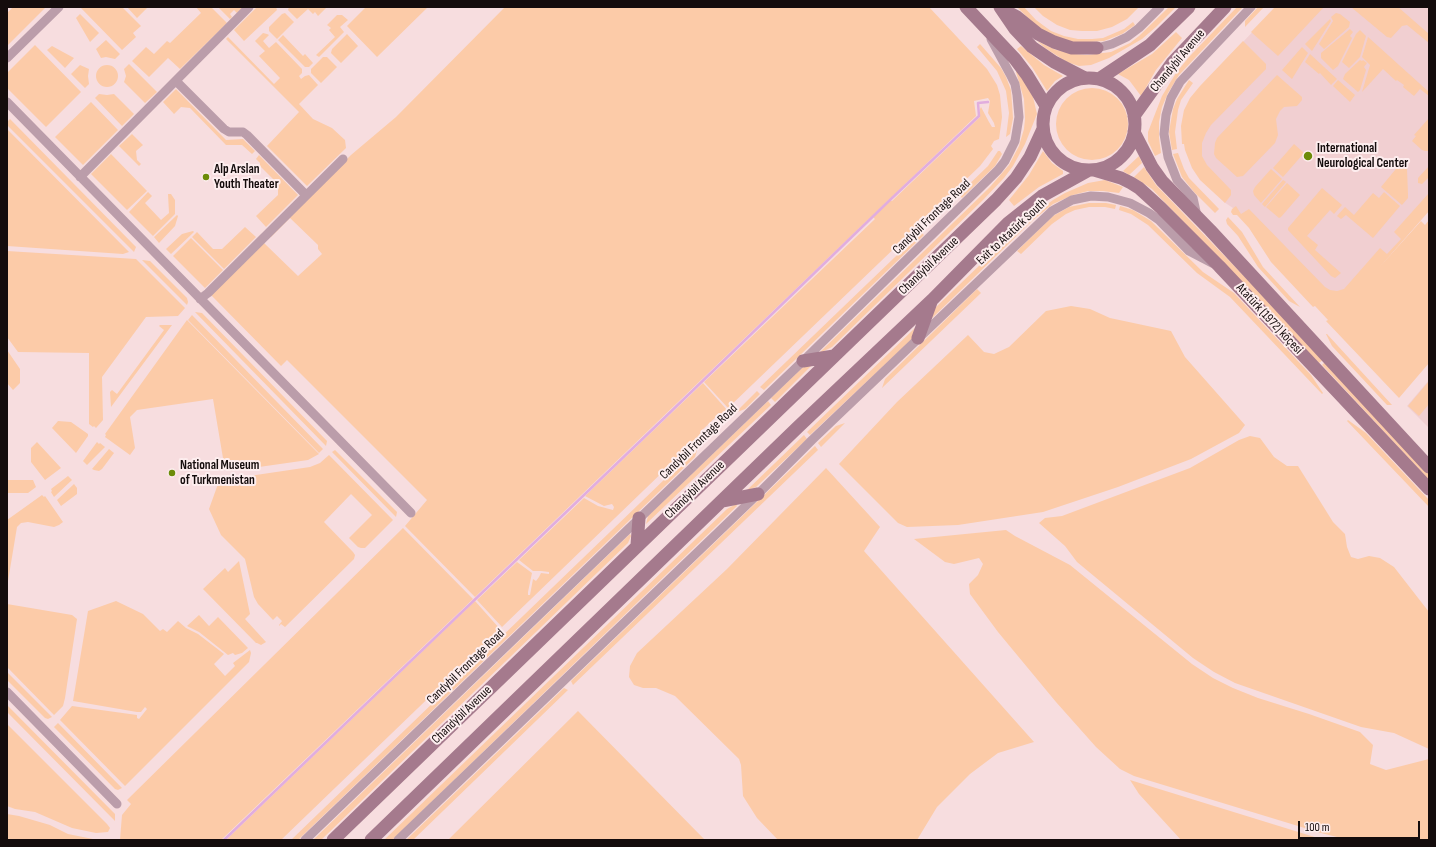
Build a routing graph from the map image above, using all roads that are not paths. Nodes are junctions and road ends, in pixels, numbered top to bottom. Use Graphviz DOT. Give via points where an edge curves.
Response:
graph roads {
  1 [pos="59,7"];
  2 [pos="249,7"];
  3 [pos="966,7"];
  4 [pos="1000,7"];
  5 [pos="1160,7"];
  6 [pos="1189,7"];
  7 [pos="1225,7"];
  8 [pos="1251,7"];
  9 [pos="985,27"];
  10 [pos="1097,48"];
  11 [pos="7,58"];
  12 [pos="1085,78"];
  13 [pos="1099,79"];
  14 [pos="176,81"];
  15 [pos="7,102"];
  16 [pos="1046,106"];
  17 [pos="1134,116"];
  18 [pos="1043,129"];
  19 [pos="1134,132"];
  20 [pos="343,159"];
  21 [pos="1091,170"];
  22 [pos="80,177"];
  23 [pos="306,195"];
  24 [pos="1198,217"];
  25 [pos="1219,266"];
  26 [pos="200,298"];
  27 [pos="932,300"];
  28 [pos="918,338"];
  29 [pos="834,356"];
  30 [pos="803,360"];
  31 [pos="1429,467"];
  32 [pos="1429,489"];
  33 [pos="758,494"];
  34 [pos="722,501"];
  35 [pos="411,513"];
  36 [pos="639,518"];
  37 [pos="637,546"];
  38 [pos="7,692"];
  39 [pos="117,804"];
  40 [pos="305,840"];
  41 [pos="333,840"];
  42 [pos="371,840"];
  43 [pos="398,840"];
  1 -- 11 [label="street"];
  2 -- 14 [label="street"];
  3 -- 9 [label="main road"];
  4 -- 10 [label="main road" via="1054,42 1072,48"];
  4 -- 12 [label="main road" via="1015,29 1032,47"];
  5 -- 10 [label="street" via="1127,38"];
  6 -- 13 [label="main road, Chandybil Avenue" via="1150,45"];
  7 -- 17 [label="main road, Chandybil Avenue" via="1172,63"];
  8 -- 24 [label="street" via="1180,82 1171,98 1166,115 1164,134 1168,156 1177,180 1193,198"];
  9 -- 16 [label="main road" via="1020,66"];
  9 -- 30 [label="street, Candybil Frontage Road" via="1010,74 1017,95 1018,130 1010,152 991,177"];
  12 -- 13 [label="main road"];
  12 -- 16 [label="main road" via="1062,87"];
  13 -- 17 [label="main road" via="1112,84 1122,92"];
  14 -- 22 [label="street"];
  14 -- 23 [label="street" via="224,129 247,135"];
  15 -- 22 [label="street"];
  16 -- 18 [label="main road"];
  17 -- 19 [label="main road"];
  18 -- 21 [label="main road" via="1046,142 1063,162 1075,168"];
  18 -- 29 [label="main road, Chandybil Avenue" via="1030,157 1016,178 996,200"];
  19 -- 21 [label="main road" via="1124,153 1115,161 1105,167"];
  19 -- 24 [label="main road, Atatürk (1972) köçesi" via="1156,173"];
  20 -- 23 [label="street"];
  21 -- 25 [label="main road, Atatürk (1972) köçesi" via="1121,178 1139,188"];
  21 -- 27 [label="main road, Chandybil Avenue" via="1042,196 1024,210"];
  22 -- 26 [label="street"];
  23 -- 26 [label="street"];
  24 -- 31 [label="main road, Atatürk (1972) köçesi"];
  25 -- 28 [label="street, Exit to Atatürk South" via="1189,251 1159,220 1130,203 1102,196 1072,200 1041,220"];
  25 -- 32 [label="main road, Atatürk (1972) köçesi"];
  26 -- 35 [label="street"];
  27 -- 28 [label="main road"];
  27 -- 34 [label="main road, Chandybil Avenue"];
  28 -- 33 [label="street"];
  29 -- 30 [label="main road"];
  29 -- 37 [label="main road, Chandybil Avenue"];
  30 -- 36 [label="street, Candybil Frontage Road"];
  33 -- 34 [label="main road"];
  33 -- 43 [label="street"];
  34 -- 42 [label="main road, Chandybil Avenue"];
  36 -- 37 [label="main road"];
  36 -- 40 [label="street, Candybil Frontage Road"];
  37 -- 41 [label="main road, Chandybil Avenue"];
  38 -- 39 [label="street"];
}
